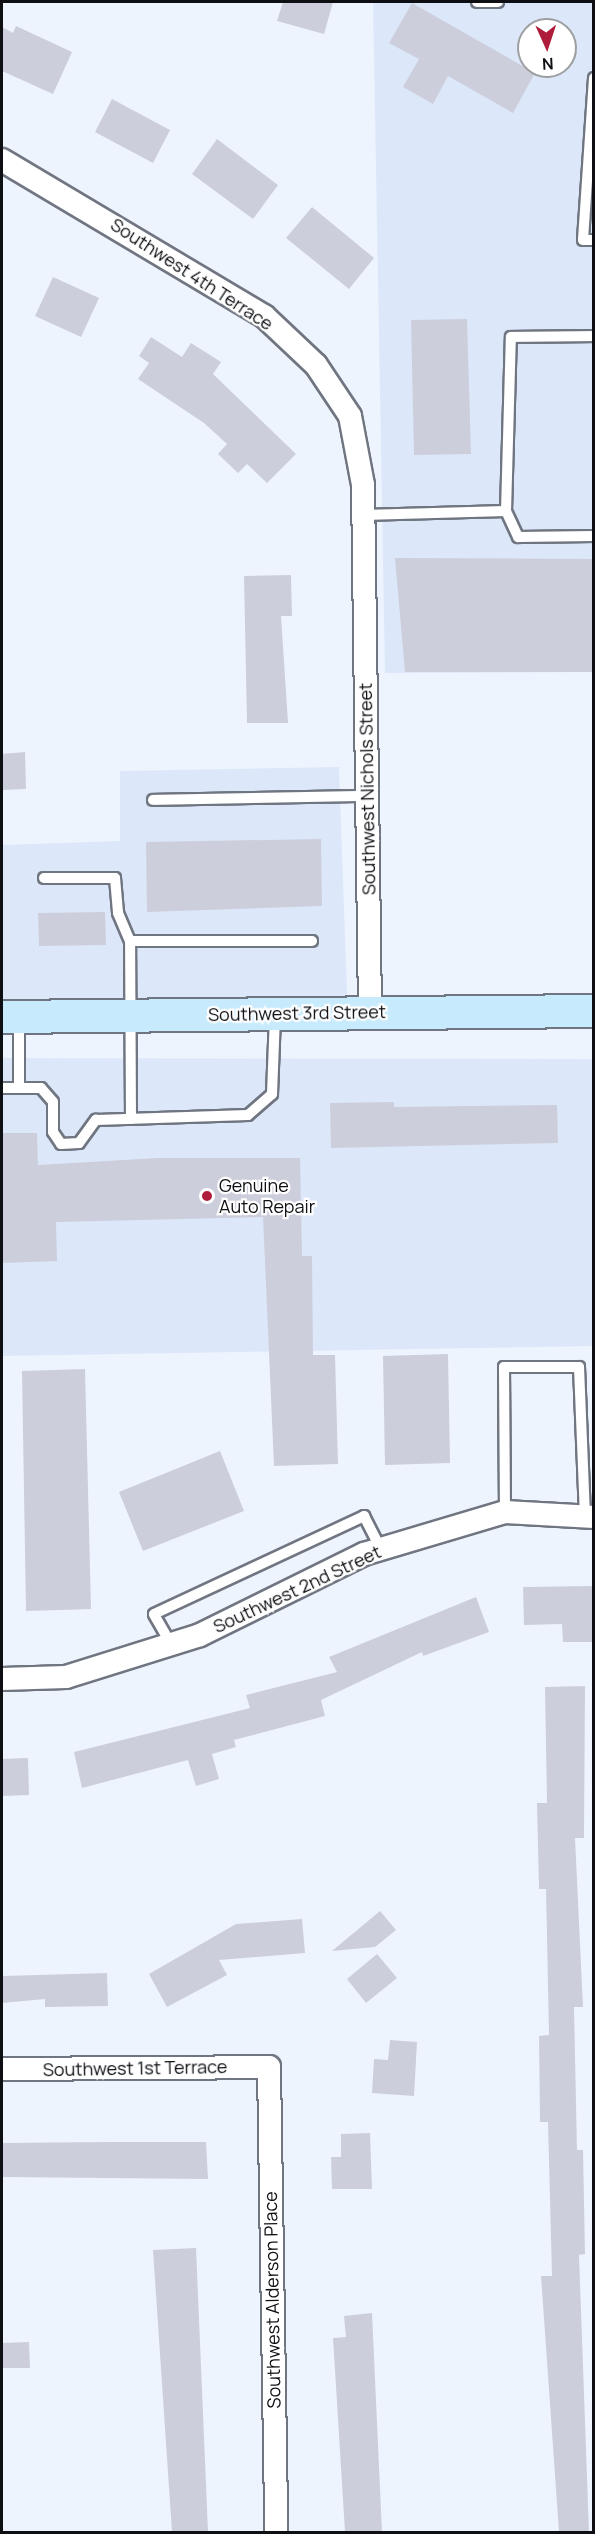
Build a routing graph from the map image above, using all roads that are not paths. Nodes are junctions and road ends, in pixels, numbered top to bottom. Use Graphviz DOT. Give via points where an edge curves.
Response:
graph roads {
  1 [pos="477,2"];
  2 [pos="498,2"];
  3 [pos="594,78"];
  4 [pos="2,160"];
  5 [pos="594,240"];
  6 [pos="594,336"];
  7 [pos="506,511"];
  8 [pos="363,515"];
  9 [pos="594,536"];
  10 [pos="363,566"];
  11 [pos="367,796"];
  12 [pos="153,800"];
  13 [pos="44,878"];
  14 [pos="130,941"];
  15 [pos="312,941"];
  16 [pos="594,1011"];
  17 [pos="370,1012"];
  18 [pos="275,1013"];
  19 [pos="133,1015"];
  20 [pos="10,1017"];
  21 [pos="2,1088"];
  22 [pos="19,1088"];
  23 [pos="131,1119"];
  24 [pos="505,1512"];
  25 [pos="590,1516"];
  26 [pos="381,1549"];
  27 [pos="171,1644"];
  28 [pos="2,1679"];
  29 [pos="269,2067"];
  30 [pos="2,2070"];
  31 [pos="276,2532"];
  1 -- 2 [label="lane"];
  3 -- 5 [label="lane" via="583,240"];
  4 -- 8 [label="street, Southwest 4th Terrace" via="264,316 316,364 350,416"];
  6 -- 7 [label="lane" via="511,337"];
  7 -- 8 [label="lane"];
  7 -- 9 [label="lane" via="518,537"];
  8 -- 10 [label="street, Southwest 4th Terrace"];
  10 -- 11 [label="street, Southwest Nichols Street"];
  11 -- 12 [label="lane"];
  11 -- 17 [label="street, Southwest Nichols Street"];
  13 -- 14 [label="lane" via="115,878 118,913"];
  14 -- 15 [label="lane"];
  14 -- 19 [label="lane"];
  16 -- 17 [label="main road, Southwest 3rd Street"];
  17 -- 18 [label="main road, Southwest 3rd Street"];
  18 -- 19 [label="main road, Southwest 3rd Street"];
  18 -- 23 [label="lane" via="272,1094 248,1115"];
  19 -- 20 [label="main road, Southwest 3rd Street"];
  19 -- 23 [label="lane"];
  20 -- 22 [label="lane"];
  21 -- 22 [label="lane"];
  22 -- 23 [label="lane" via="41,1088 52,1102 53,1132 61,1144 79,1143 96,1120"];
  24 -- 25 [label="street, Southwest 2nd Street"];
  24 -- 25 [label="lane" via="504,1367 579,1367"];
  24 -- 26 [label="street, Southwest 2nd Street"];
  26 -- 27 [label="street, Southwest 2nd Street"];
  26 -- 27 [label="lane" via="364,1516 154,1614"];
  27 -- 28 [label="street, Southwest 2nd Street" via="66,1677"];
  29 -- 30 [label="street, Southwest 1st Terrace"];
  29 -- 31 [label="street, Southwest Alderson Place"];
}
